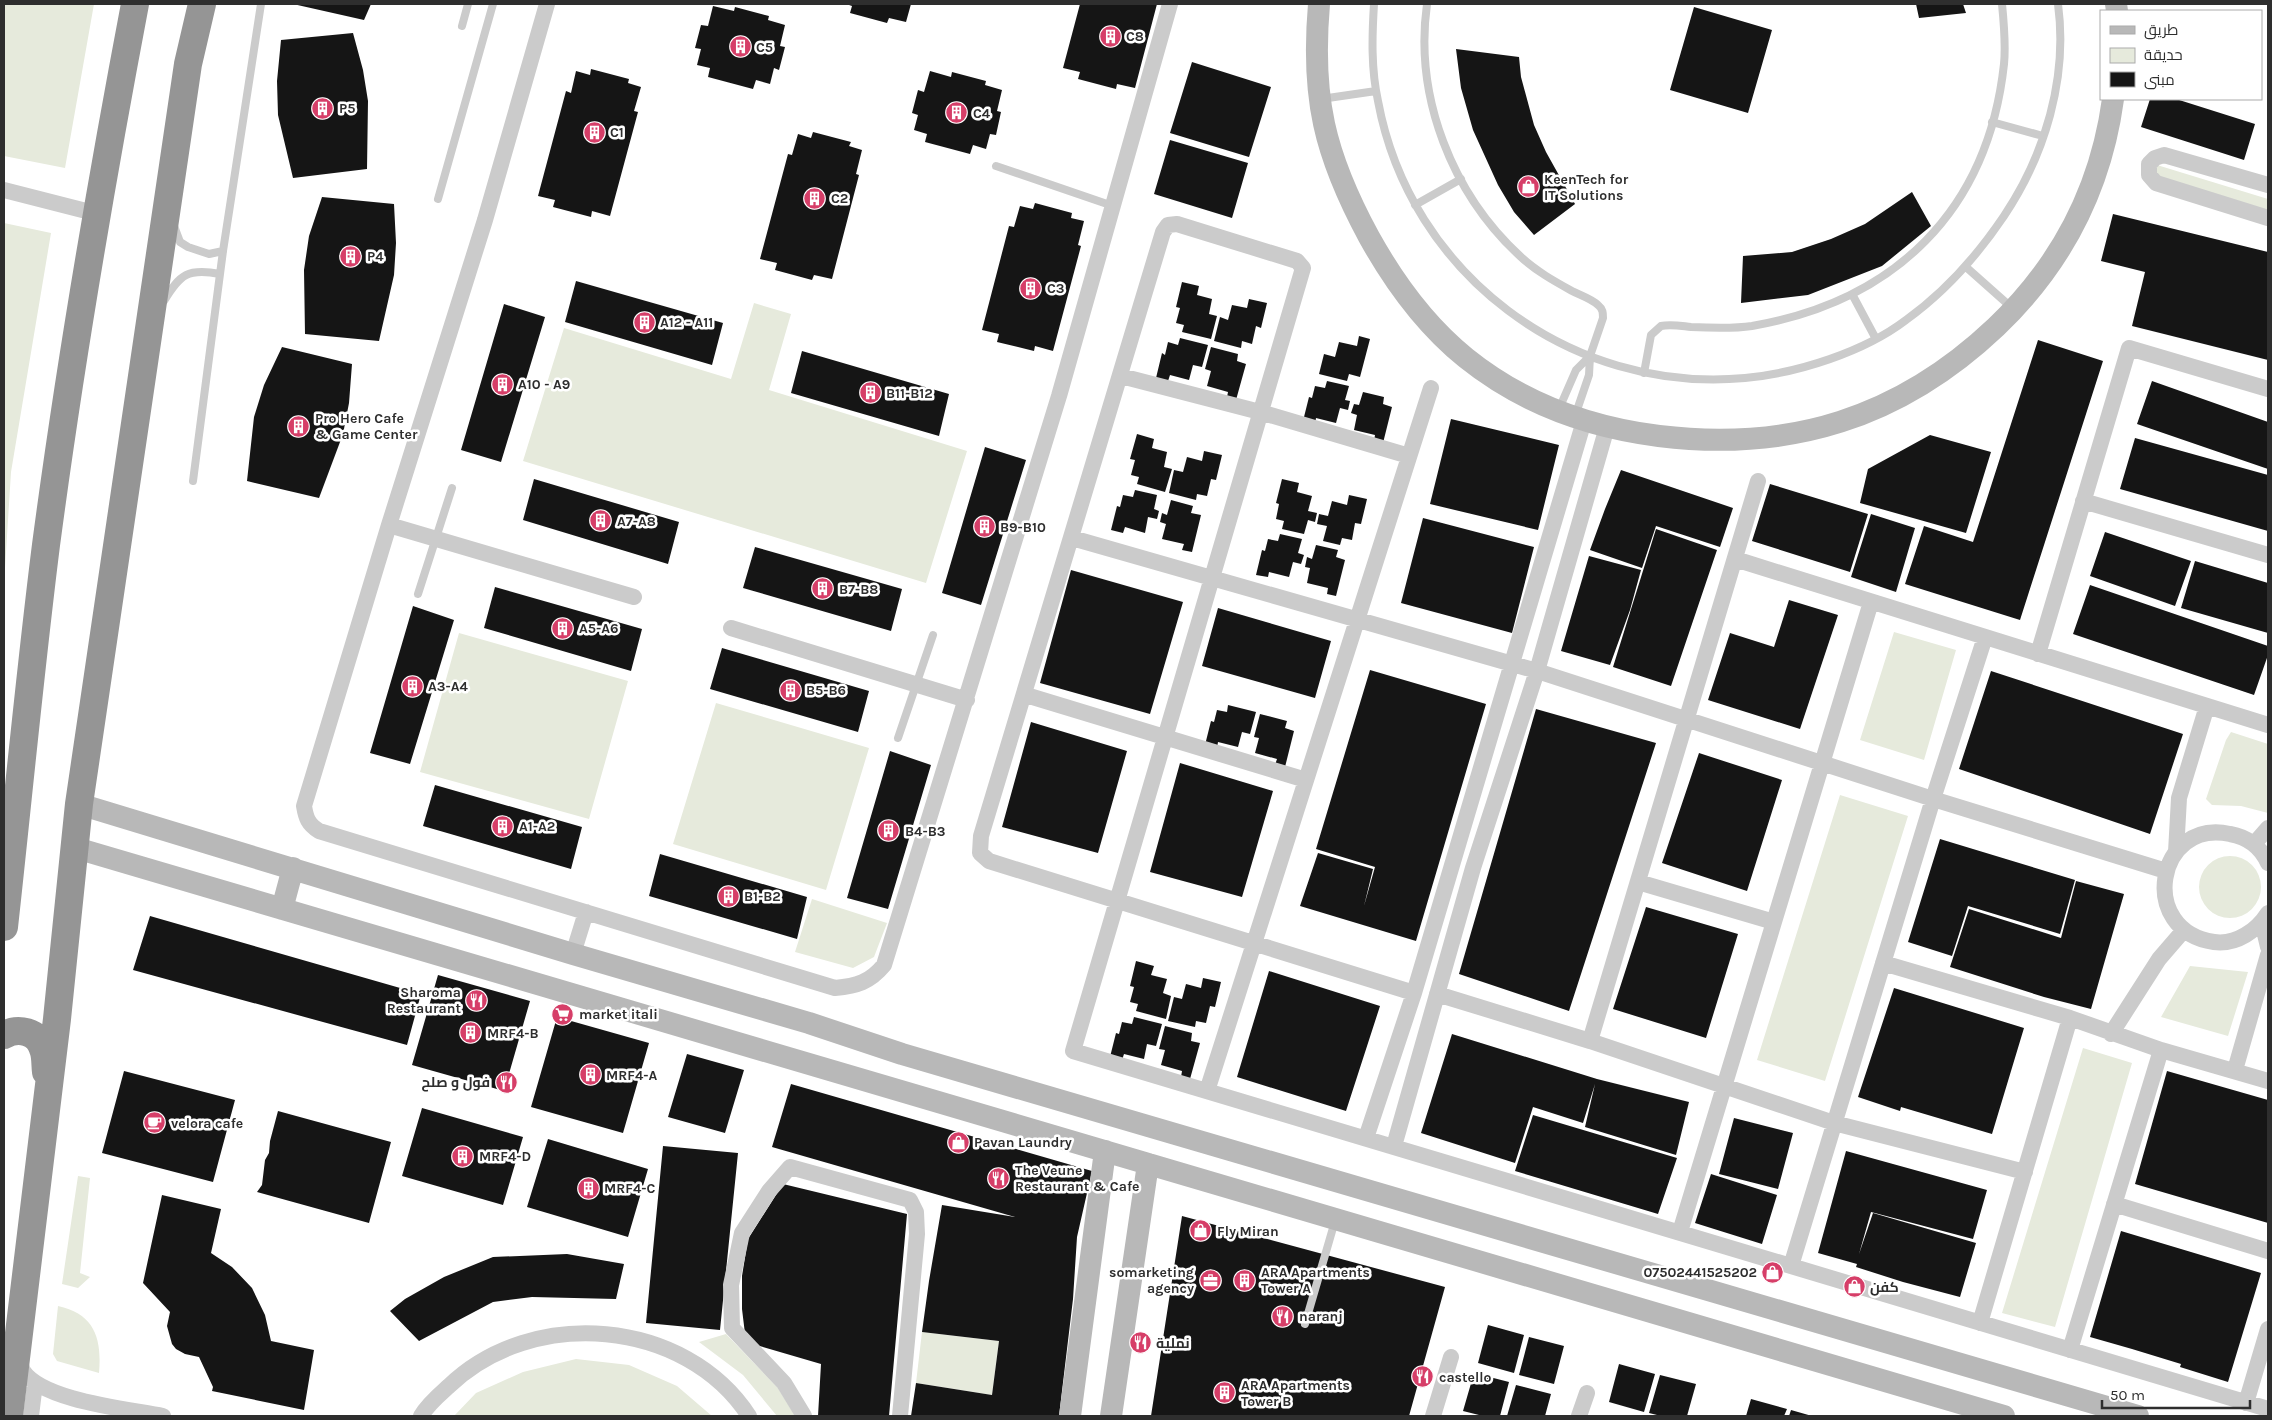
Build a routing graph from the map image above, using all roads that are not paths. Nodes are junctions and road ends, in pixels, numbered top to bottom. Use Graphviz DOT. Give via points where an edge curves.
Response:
graph roads {
  1 [pos="136,4"];
  2 [pos="202,4"];
  3 [pos="261,4"];
  4 [pos="468,4"];
  5 [pos="493,4"];
  6 [pos="547,4"];
  7 [pos="1170,4"];
  8 [pos="1302,4"];
  9 [pos="1319,4"];
  10 [pos="1374,4"];
  11 [pos="1427,4"];
  12 [pos="2002,4"];
  13 [pos="2058,4"];
  14 [pos="462,26"];
  15 [pos="1376,91"];
  16 [pos="1318,97"];
  17 [pos="2113,100"];
  18 [pos="1992,122"];
  19 [pos="2043,136"];
  20 [pos="996,166"];
  21 [pos="1460,179"];
  22 [pos="2268,185"];
  23 [pos="4,190"];
  24 [pos="169,196"];
  25 [pos="438,199"];
  26 [pos="1415,205"];
  27 [pos="1113,206"];
  28 [pos="98,214"];
  29 [pos="2268,218"];
  30 [pos="223,251"];
  31 [pos="1966,267"];
  32 [pos="220,274"];
  33 [pos="1852,294"];
  34 [pos="2014,310"];
  35 [pos="148,335"];
  36 [pos="1876,338"];
  37 [pos="1590,356"];
  38 [pos="1644,373"];
  39 [pos="1121,376"];
  40 [pos="1431,388"];
  41 [pos="2268,389"];
  42 [pos="1260,412"];
  43 [pos="1572,416"];
  44 [pos="1607,427"];
  45 [pos="1409,456"];
  46 [pos="1567,479"];
  47 [pos="1758,481"];
  48 [pos="193,482"];
  49 [pos="1590,487"];
  50 [pos="452,488"];
  51 [pos="2083,501"];
  52 [pos="389,525"];
  53 [pos="1072,538"];
  54 [pos="436,539"];
  55 [pos="2268,554"];
  56 [pos="1734,559"];
  57 [pos="1212,578"];
  58 [pos="418,594"];
  59 [pos="634,597"];
  60 [pos="1871,602"];
  61 [pos="1357,620"];
  62 [pos="731,628"];
  63 [pos="933,635"];
  64 [pos="1985,637"];
  65 [pos="2038,654"];
  66 [pos="1513,664"];
  67 [pos="1537,671"];
  68 [pos="916,684"];
  69 [pos="1026,694"];
  70 [pos="967,700"];
  71 [pos="2207,706"];
  72 [pos="1687,719"];
  73 [pos="2268,725"];
  74 [pos="1164,737"];
  75 [pos="898,738"];
  76 [pos="1822,763"];
  77 [pos="1306,780"];
  78 [pos="1933,799"];
  79 [pos="80,804"];
  80 [pos="2268,828"];
  81 [pos="2254,844"];
  82 [pos="76,848"];
  83 [pos="2176,852"];
  84 [pos="2268,863"];
  85 [pos="293,868"];
  86 [pos="2166,871"];
  87 [pos="1638,882"];
  88 [pos="1116,900"];
  89 [pos="282,909"];
  90 [pos="586,912"];
  91 [pos="2265,917"];
  92 [pos="1774,922"];
  93 [pos="4,927"];
  94 [pos="2184,930"];
  95 [pos="1254,943"];
  96 [pos="2268,947"];
  97 [pos="573,954"];
  98 [pos="2268,955"];
  99 [pos="1883,963"];
  100 [pos="1414,993"];
  101 [pos="1437,994"];
  102 [pos="2070,1018"];
  103 [pos="4,1034"];
  104 [pos="2111,1034"];
  105 [pos="863,1041"];
  106 [pos="1590,1041"];
  107 [pos="2161,1050"];
  108 [pos="2235,1070"];
  109 [pos="851,1075"];
  110 [pos="2268,1081"];
  111 [pos="1724,1086"];
  112 [pos="47,1091"];
  113 [pos="1207,1091"];
  114 [pos="1834,1123"];
  115 [pos="1366,1138"];
  116 [pos="1394,1146"];
  117 [pos="1105,1152"];
  118 [pos="1148,1164"];
  119 [pos="2025,1172"];
  120 [pos="2114,1204"];
  121 [pos="1336,1219"];
  122 [pos="1680,1232"];
  123 [pos="2268,1251"];
  124 [pos="1791,1266"];
  125 [pos="1980,1323"];
  126 [pos="1305,1324"];
  127 [pos="1831,1326"];
  128 [pos="2268,1329"];
  129 [pos="17,1350"];
  130 [pos="2070,1350"];
  131 [pos="1451,1357"];
  132 [pos="1822,1362"];
  133 [pos="35,1383"];
  134 [pos="1587,1392"];
  135 [pos="2246,1403"];
  136 [pos="2268,1410"];
  137 [pos="9,1416"];
  138 [pos="31,1416"];
  139 [pos="163,1416"];
  140 [pos="421,1416"];
  141 [pos="749,1416"];
  142 [pos="804,1416"];
  143 [pos="900,1416"];
  144 [pos="1070,1416"];
  145 [pos="1111,1416"];
  146 [pos="1433,1416"];
  147 [pos="1580,1416"];
  148 [pos="2004,1416"];
  149 [pos="2138,1416"];
  1 -- 28 [label="highway"];
  2 -- 24 [label="highway" via="188,64"];
  3 -- 30 [label="lane"];
  4 -- 14 [label="lane"];
  5 -- 25 [label="lane"];
  6 -- 52 [label="street" via="485,220"];
  7 -- 27 [label="street"];
  8 -- 16 [label="street" via="1306,53"];
  9 -- 16 [label="street" via="1315,60"];
  10 -- 15 [label="lane" via="1372,35"];
  11 -- 21 [label="lane" via="1424,45 1432,105"];
  12 -- 18 [label="lane" via="2004,63"];
  13 -- 19 [label="lane" via="2058,75 2053,107"];
  15 -- 16 [label="lane"];
  15 -- 26 [label="lane" via="1395,163"];
  16 -- 43 [label="street" via="1331,153 1342,183 1374,244 1408,297 1444,339 1473,363 1514,390"];
  17 -- 34 [label="street" via="2100,164 2079,218 2059,252"];
  18 -- 19 [label="lane"];
  18 -- 33 [label="lane" via="1971,178 1943,224 1906,260 1879,280"];
  19 -- 31 [label="lane" via="2013,203"];
  20 -- 27 [label="lane"];
  21 -- 26 [label="lane"];
  21 -- 37 [label="lane" via="1484,216 1522,257 1544,275 1601,307 1603,318"];
  22 -- 29 [label="street" via="2164,156 2149,164 2149,176 2156,183"];
  23 -- 28 [label="street"];
  24 -- 30 [label="lane" via="180,242 209,254"];
  24 -- 35 [label="highway"];
  26 -- 37 [label="lane" via="1443,248 1488,296 1539,332"];
  27 -- 70 [label="street"];
  28 -- 93 [label="highway" via="46,545"];
  30 -- 32 [label="lane"];
  31 -- 34 [label="lane"];
  31 -- 36 [label="lane" via="1906,321"];
  32 -- 35 [label="lane" via="184,274 161,306"];
  32 -- 48 [label="lane"];
  33 -- 36 [label="lane"];
  33 -- 38 [label="lane" via="1809,311 1750,326 1661,326 1651,335"];
  34 -- 44 [label="street" via="1970,350 1919,386 1877,408 1833,424 1776,437 1718,441"];
  35 -- 79 [label="highway"];
  36 -- 38 [label="lane" via="1826,360 1760,376 1721,380"];
  37 -- 38 [label="lane"];
  37 -- 43 [label="lane" via="1589,375"];
  37 -- 43 [label="lane" via="1576,370"];
  39 -- 42 [label="street"];
  39 -- 42 [label="street" via="1163,232 1168,225 1177,224 1297,261 1303,268"];
  39 -- 53 [label="street"];
  40 -- 45 [label="street"];
  41 -- 51 [label="street" via="2129,348"];
  42 -- 45 [label="street"];
  42 -- 57 [label="street"];
  43 -- 44 [label="street"];
  43 -- 46 [label="street"];
  44 -- 49 [label="street"];
  45 -- 61 [label="street"];
  46 -- 49 [label="street"];
  46 -- 66 [label="street"];
  47 -- 56 [label="street"];
  49 -- 67 [label="street"];
  50 -- 54 [label="lane"];
  51 -- 55 [label="street"];
  51 -- 65 [label="street"];
  52 -- 54 [label="street"];
  52 -- 90 [label="street" via="304,806 306,818 318,831"];
  53 -- 57 [label="street"];
  53 -- 69 [label="street"];
  54 -- 58 [label="lane"];
  54 -- 59 [label="street"];
  56 -- 60 [label="street"];
  56 -- 72 [label="street"];
  57 -- 61 [label="street"];
  57 -- 74 [label="street"];
  60 -- 64 [label="street"];
  60 -- 76 [label="street"];
  61 -- 66 [label="street"];
  61 -- 77 [label="street"];
  62 -- 68 [label="street"];
  63 -- 68 [label="lane"];
  64 -- 65 [label="street"];
  64 -- 78 [label="street"];
  65 -- 71 [label="street"];
  66 -- 67 [label="street"];
  66 -- 100 [label="street"];
  67 -- 72 [label="street"];
  67 -- 101 [label="street" via="1473,868"];
  68 -- 70 [label="street"];
  68 -- 75 [label="lane"];
  69 -- 74 [label="street"];
  69 -- 88 [label="street" via="981,836 980,853 989,861"];
  70 -- 90 [label="street" via="884,965 864,983 835,988"];
  71 -- 73 [label="street"];
  71 -- 83 [label="street" via="2179,798"];
  72 -- 76 [label="street"];
  72 -- 87 [label="street"];
  74 -- 77 [label="street"];
  74 -- 88 [label="street"];
  76 -- 78 [label="street"];
  76 -- 92 [label="street"];
  77 -- 95 [label="street"];
  78 -- 86 [label="street"];
  78 -- 99 [label="street"];
  79 -- 82 [label="highway"];
  79 -- 85 [label="street"];
  80 -- 81 [label="street"];
  81 -- 83 [label="street" via="2222,832 2189,840"];
  81 -- 84 [label="street"];
  82 -- 89 [label="street"];
  82 -- 112 [label="highway"];
  83 -- 86 [label="street"];
  85 -- 89 [label="street"];
  85 -- 97 [label="street"];
  86 -- 94 [label="street" via="2166,903"];
  87 -- 92 [label="street"];
  87 -- 106 [label="street"];
  88 -- 95 [label="street"];
  88 -- 113 [label="street" via="1073,1051"];
  89 -- 109 [label="street"];
  90 -- 97 [label="street"];
  91 -- 94 [label="street" via="2249,933 2234,940 2216,942 2199,939"];
  91 -- 96 [label="street"];
  92 -- 111 [label="street"];
  94 -- 104 [label="street" via="2159,959"];
  95 -- 100 [label="street"];
  95 -- 113 [label="street"];
  97 -- 105 [label="street"];
  98 -- 108 [label="street"];
  99 -- 102 [label="street"];
  99 -- 114 [label="street"];
  100 -- 115 [label="street"];
  101 -- 106 [label="street"];
  101 -- 116 [label="street"];
  102 -- 104 [label="street"];
  102 -- 119 [label="street"];
  103 -- 112 [label="highway" via="24,1031 39,1041 44,1052"];
  104 -- 107 [label="street"];
  105 -- 109 [label="street"];
  105 -- 127 [label="street"];
  106 -- 111 [label="street"];
  107 -- 108 [label="street"];
  107 -- 120 [label="street"];
  108 -- 110 [label="street"];
  109 -- 117 [label="street"];
  111 -- 114 [label="street"];
  111 -- 122 [label="street"];
  112 -- 129 [label="highway"];
  113 -- 115 [label="street"];
  114 -- 119 [label="street"];
  114 -- 124 [label="street"];
  115 -- 116 [label="street"];
  116 -- 122 [label="street"];
  117 -- 118 [label="street"];
  117 -- 144 [label="street"];
  118 -- 121 [label="street"];
  118 -- 145 [label="street"];
  119 -- 125 [label="street"];
  120 -- 123 [label="street"];
  120 -- 130 [label="street"];
  121 -- 126 [label="lane"];
  121 -- 132 [label="street"];
  122 -- 124 [label="street"];
  124 -- 125 [label="street"];
  125 -- 130 [label="street"];
  127 -- 132 [label="street"];
  127 -- 149 [label="street"];
  128 -- 135 [label="street"];
  129 -- 133 [label="street" via="23,1370"];
  129 -- 137 [label="highway"];
  130 -- 135 [label="street"];
  131 -- 146 [label="street"];
  132 -- 148 [label="street"];
  133 -- 138 [label="street"];
  133 -- 139 [label="street" via="60,1396"];
  134 -- 147 [label="street"];
  135 -- 136 [label="street"];
  140 -- 141 [label="street" via="426,1407 463,1372 508,1347 557,1334 608,1333 658,1345 703,1369 740,1403"];
  142 -- 143 [label="street" via="784,1383 732,1328 731,1285 742,1232 769,1191 790,1167 910,1200 916,1212 917,1234"];
}
